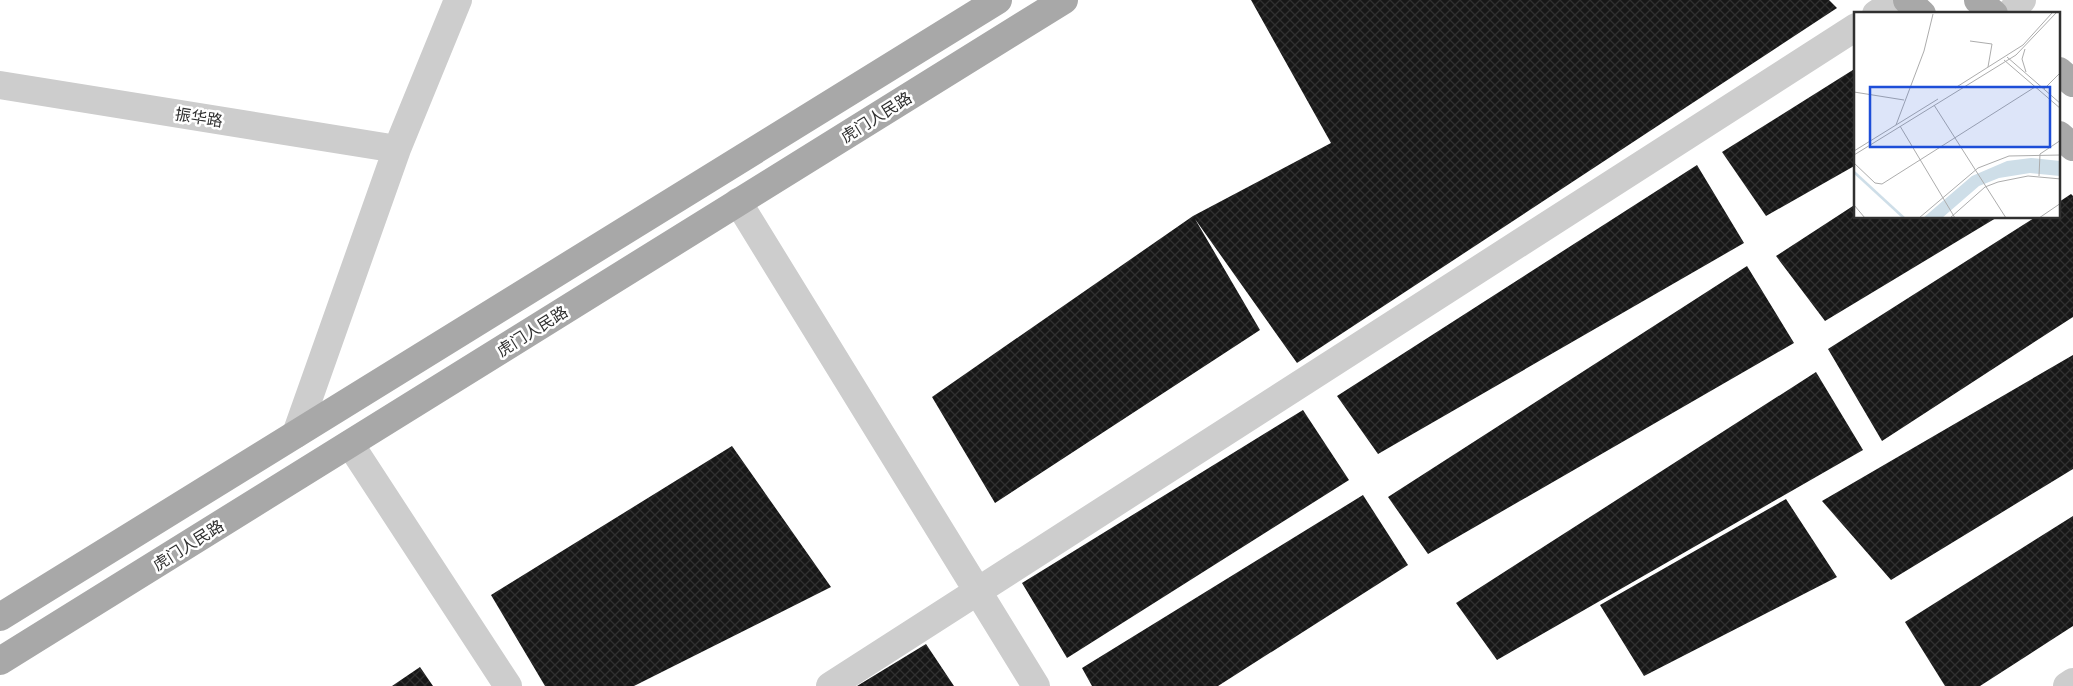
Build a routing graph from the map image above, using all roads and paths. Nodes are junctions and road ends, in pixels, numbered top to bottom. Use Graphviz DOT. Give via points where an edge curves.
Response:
graph roads {
  1 [pos="458,0"];
  2 [pos="998,0"];
  3 [pos="1064,0"];
  4 [pos="1898,0"];
  5 [pos="1907,0"];
  6 [pos="1978,0"];
  7 [pos="2022,0"];
  8 [pos="1879,12"];
  9 [pos="1920,12"];
  10 [pos="1992,12"];
  11 [pos="2011,12"];
  12 [pos="1854,28"];
  13 [pos="2060,72"];
  14 [pos="2073,83"];
  15 [pos="0,85"];
  16 [pos="2060,136"];
  17 [pos="2073,147"];
  18 [pos="397,149"];
  19 [pos="738,202"];
  20 [pos="296,434"];
  21 [pos="350,444"];
  22 [pos="978,590"];
  23 [pos="0,617"];
  24 [pos="0,661"];
  25 [pos="2073,682"];
  26 [pos="508,686"];
  27 [pos="830,686"];
  28 [pos="1036,686"];
  29 [pos="2067,686"];
  1 -- 18 [label="street"];
  2 -- 20 [label="main road"];
  3 -- 19 [label="main road, 虎门人民路"];
  4 -- 8 [label="street"];
  5 -- 9 [label="main road"];
  6 -- 10 [label="main road"];
  7 -- 11 [label="street"];
  12 -- 22 [label="street"];
  13 -- 14 [label="main road"];
  15 -- 18 [label="street, 振华路"];
  16 -- 17 [label="main road"];
  18 -- 20 [label="street"];
  19 -- 21 [label="main road, 虎门人民路"];
  19 -- 22 [label="street"];
  20 -- 23 [label="main road"];
  21 -- 24 [label="main road, 虎门人民路"];
  21 -- 26 [label="street"];
  22 -- 27 [label="street"];
  22 -- 28 [label="street"];
  25 -- 29 [label="street"];
}
